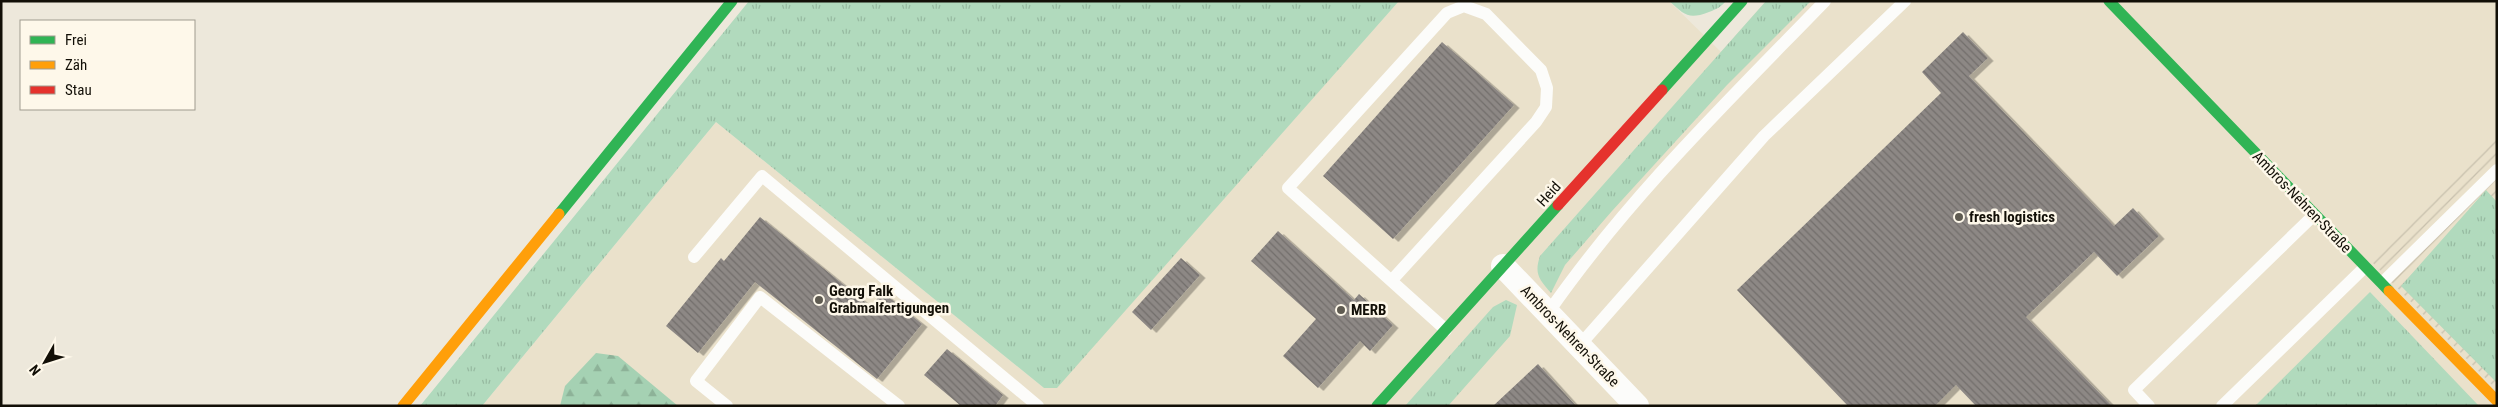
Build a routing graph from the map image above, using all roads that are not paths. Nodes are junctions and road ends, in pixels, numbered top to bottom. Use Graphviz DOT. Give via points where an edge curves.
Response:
graph roads {
  1 [pos="732,1"];
  2 [pos="1742,1"];
  3 [pos="1825,1"];
  4 [pos="1905,1"];
  5 [pos="2109,1"];
  6 [pos="2497,170"];
  7 [pos="2314,215"];
  8 [pos="694,257"];
  9 [pos="1503,266"];
  10 [pos="2365,267"];
  11 [pos="1392,280"];
  12 [pos="2382,284"];
  13 [pos="1548,313"];
  14 [pos="1446,330"];
  15 [pos="1579,346"];
  16 [pos="2497,401"];
  17 [pos="403,406"];
  18 [pos="727,406"];
  19 [pos="898,406"];
  20 [pos="1038,406"];
  21 [pos="1377,406"];
  22 [pos="1637,406"];
  23 [pos="2149,406"];
  24 [pos="2222,406"];
  1 -- 17 [label="street"];
  2 -- 9 [label="street, Heid"];
  3 -- 13 [label="lane" via="1633,203 1581,264"];
  4 -- 15 [label="lane" via="1764,136"];
  5 -- 7 [label="street, Ambros-Nehren-Straße"];
  6 -- 12 [label="lane"];
  7 -- 10 [label="street, Ambros-Nehren-Straße"];
  7 -- 23 [label="lane" via="2134,390"];
  8 -- 20 [label="lane" via="762,176"];
  9 -- 13 [label="street, Ambros-Nehren-Straße"];
  9 -- 14 [label="street, Heid"];
  10 -- 12 [label="street, Ambros-Nehren-Straße"];
  10 -- 24 [label="lane"];
  11 -- 11 [label="lane" via="1288,188 1448,13 1464,6 1486,14 1541,70 1547,88 1546,107 1536,122"];
  11 -- 14 [label="lane"];
  12 -- 16 [label="street, Ambros-Nehren-Straße"];
  13 -- 15 [label="street, Ambros-Nehren-Straße"];
  14 -- 21 [label="street, Heid"];
  15 -- 22 [label="street, Ambros-Nehren-Straße"];
  18 -- 19 [label="lane" via="696,381 760,297"];
}
